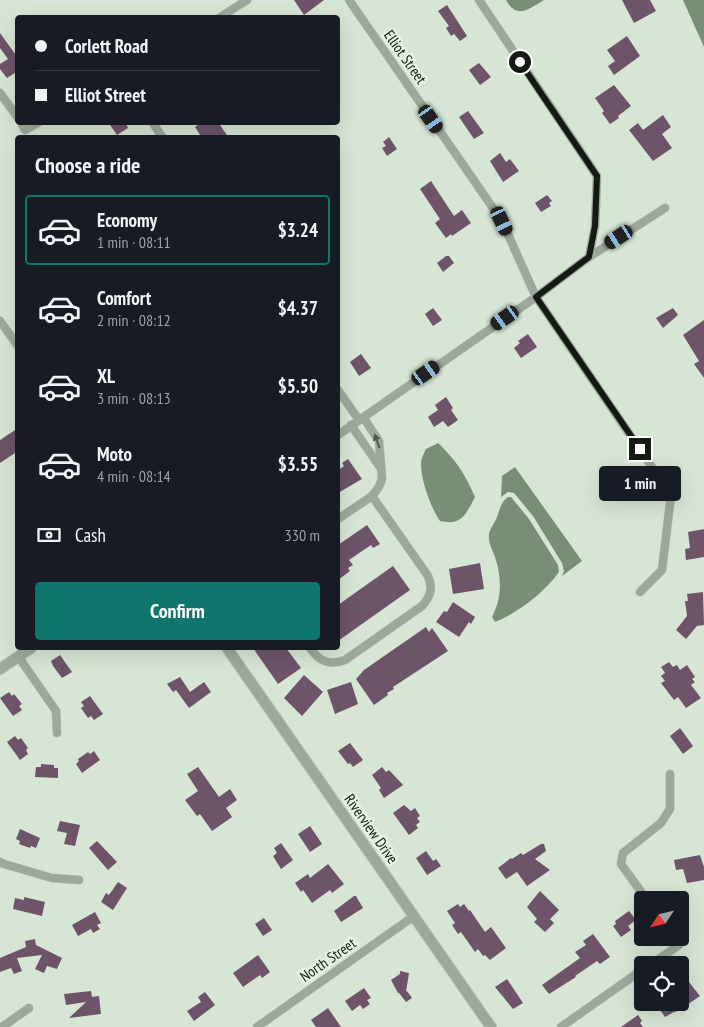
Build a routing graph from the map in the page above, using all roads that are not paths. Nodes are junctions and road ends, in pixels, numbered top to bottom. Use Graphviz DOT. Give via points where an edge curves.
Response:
graph roads {
  1 [pos="247,0"];
  2 [pos="349,0"];
  3 [pos="479,0"];
  4 [pos="224,15"];
  5 [pos="0,93"];
  6 [pos="15,114"];
  7 [pos="22,125"];
  8 [pos="34,125"];
  9 [pos="665,208"];
  10 [pos="589,257"];
  11 [pos="536,297"];
  12 [pos="0,321"];
  13 [pos="15,342"];
  14 [pos="340,393"];
  15 [pos="361,419"];
  16 [pos="351,425"];
  17 [pos="340,433"];
  18 [pos="381,469"];
  19 [pos="372,496"];
  20 [pos="340,519"];
  21 [pos="640,592"];
  22 [pos="27,650"];
  23 [pos="227,650"];
  24 [pos="312,650"];
  25 [pos="18,656"];
  26 [pos="0,669"];
  27 [pos="57,733"];
  28 [pos="670,774"];
  29 [pos="0,862"];
  30 [pos="79,880"];
  31 [pos="640,891"];
  32 [pos="414,916"];
  33 [pos="678,946"];
  34 [pos="663,956"];
  35 [pos="634,976"];
  36 [pos="29,1008"];
  37 [pos="2,1027"];
  38 [pos="257,1027"];
  39 [pos="491,1027"];
  40 [pos="561,1027"];
  1 -- 4 [label="street"];
  2 -- 11 [label="street, Elliot Street" via="502,221"];
  3 -- 10 [label="street" via="597,176 595,226"];
  5 -- 6 [label="street"];
  7 -- 8 [label="street" via="26,130"];
  9 -- 10 [label="street"];
  10 -- 11 [label="street"];
  11 -- 15 [label="street"];
  11 -- 21 [label="street, Elliot Street" via="671,495 662,570"];
  12 -- 13 [label="street"];
  14 -- 15 [label="street"];
  15 -- 16 [label="street"];
  18 -- 15 [label="street, one-way" via="379,441"];
  16 -- 17 [label="street"];
  16 -- 18 [label="street"];
  18 -- 19 [label="street" via="382,479"];
  19 -- 20 [label="street"];
  19 -- 24 [label="street" via="428,576 431,593 422,606 345,660 325,662"];
  22 -- 25 [label="street"];
  23 -- 32 [label="street, Riverview Drive"];
  25 -- 26 [label="street"];
  25 -- 27 [label="street" via="56,712"];
  28 -- 31 [label="street" via="670,809 661,823 623,853 621,864"];
  29 -- 30 [label="street" via="52,878"];
  32 -- 38 [label="street, North Street"];
  32 -- 39 [label="street, Riverview Drive"];
  33 -- 34 [label="street"];
  35 -- 40 [label="street"];
  36 -- 37 [label="street"];
}
